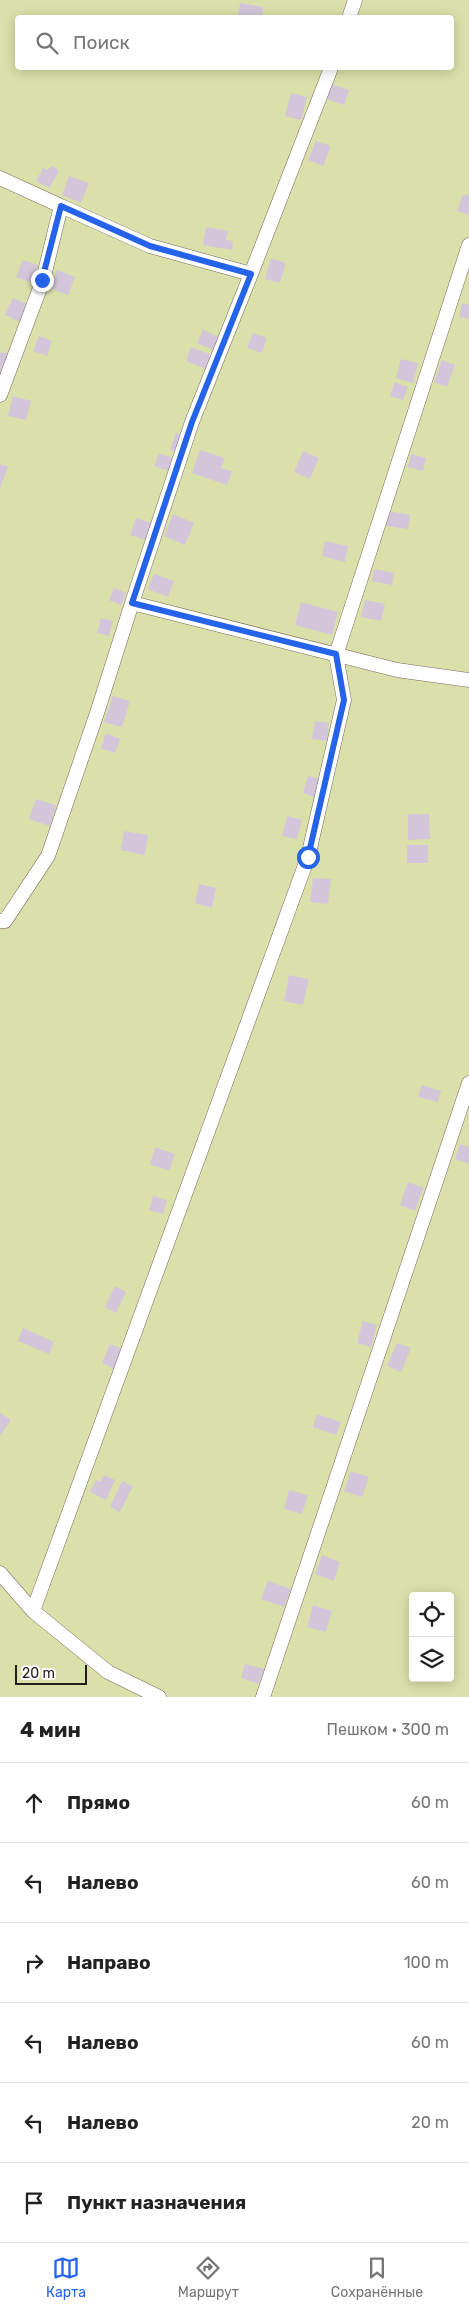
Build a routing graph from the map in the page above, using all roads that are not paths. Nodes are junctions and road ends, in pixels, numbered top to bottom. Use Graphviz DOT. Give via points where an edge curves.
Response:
graph roads {
  1 [pos="355,0"];
  2 [pos="350,15"];
  3 [pos="330,70"];
  4 [pos="0,178"];
  5 [pos="61,206"];
  6 [pos="469,245"];
  7 [pos="251,274"];
  8 [pos="0,395"];
  9 [pos="132,603"];
  10 [pos="336,654"];
  11 [pos="469,680"];
  12 [pos="0,922"];
  13 [pos="469,1083"];
  14 [pos="0,1573"];
  15 [pos="33,1611"];
  16 [pos="159,1697"];
  17 [pos="264,1697"];
  1 -- 2 [label="lane"];
  3 -- 7 [label="lane"];
  4 -- 5 [label="lane"];
  5 -- 7 [label="lane" via="150,246"];
  5 -- 8 [label="lane" via="42,280"];
  6 -- 10 [label="lane"];
  7 -- 9 [label="lane" via="192,422"];
  9 -- 10 [label="lane"];
  9 -- 12 [label="lane" via="48,856 5,921"];
  10 -- 11 [label="lane" via="397,670"];
  10 -- 15 [label="lane" via="344,700 308,857"];
  13 -- 17 [label="lane"];
  14 -- 15 [label="lane"];
  15 -- 16 [label="lane" via="108,1672"];
}
